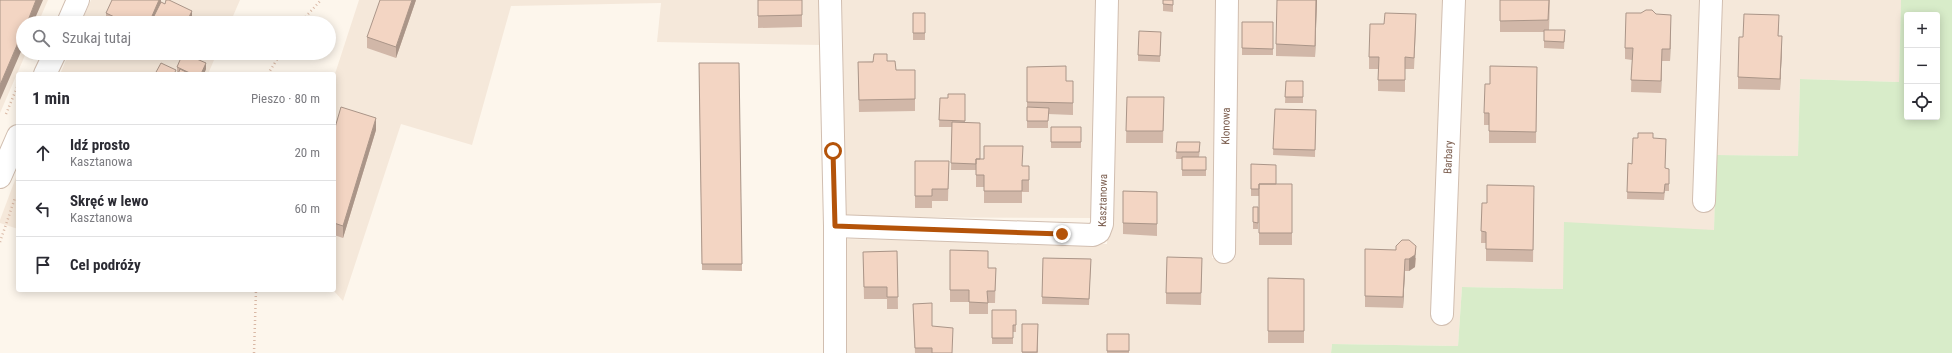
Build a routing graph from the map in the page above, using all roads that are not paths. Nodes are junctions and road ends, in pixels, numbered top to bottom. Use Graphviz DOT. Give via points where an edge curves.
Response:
graph roads {
  1 [pos="78,0"];
  2 [pos="830,0"];
  3 [pos="1107,0"];
  4 [pos="1227,0"];
  5 [pos="1454,0"];
  6 [pos="1711,0"];
  7 [pos="71,16"];
  8 [pos="52,60"];
  9 [pos="46,72"];
  10 [pos="16,139"];
  11 [pos="5,155"];
  12 [pos="0,177"];
  13 [pos="1704,201"];
  14 [pos="835,226"];
  15 [pos="1224,252"];
  16 [pos="1442,314"];
  17 [pos="835,353"];
  1 -- 7 [label="street"];
  2 -- 14 [label="street"];
  3 -- 14 [label="street, Kasztanowa" via="1102,224 1098,232 1093,235"];
  4 -- 15 [label="street, Klonowa"];
  5 -- 16 [label="street, Barbary"];
  6 -- 13 [label="street"];
  8 -- 9 [label="street"];
  10 -- 11 [label="street"];
  11 -- 12 [label="street"];
  14 -- 17 [label="street"];
}
